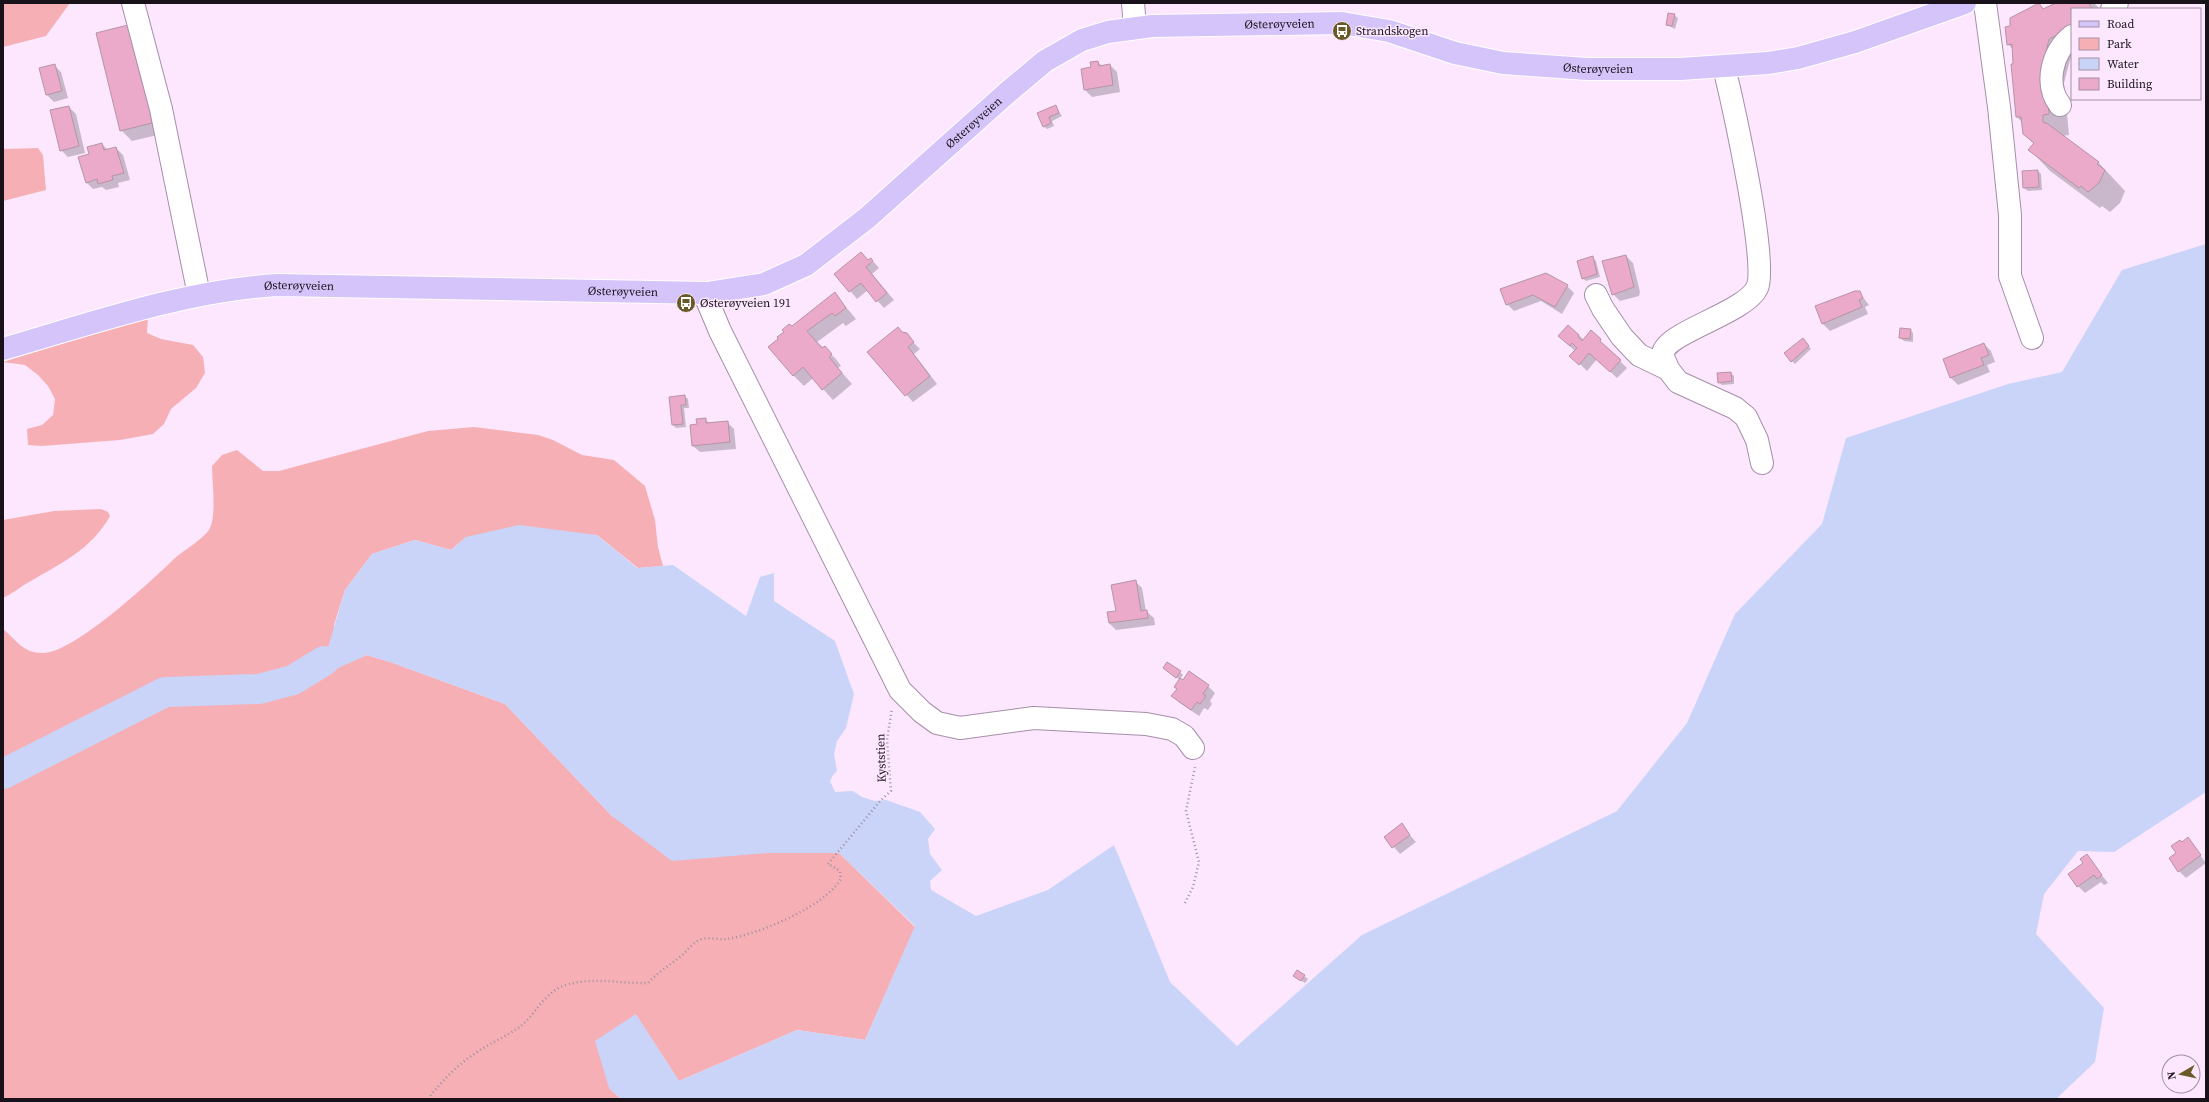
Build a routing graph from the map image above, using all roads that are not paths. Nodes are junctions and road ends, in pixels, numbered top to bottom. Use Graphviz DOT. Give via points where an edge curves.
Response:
graph roads {
  1 [pos="133,3"];
  2 [pos="1133,3"];
  3 [pos="1965,3"];
  4 [pos="1985,3"];
  5 [pos="1941,7"];
  6 [pos="1135,27"];
  7 [pos="2071,37"];
  8 [pos="1724,67"];
  9 [pos="2060,105"];
  10 [pos="707,292"];
  11 [pos="199,295"];
  12 [pos="1596,295"];
  13 [pos="2032,338"];
  14 [pos="3,349"];
  15 [pos="1668,369"];
  16 [pos="1762,463"];
  17 [pos="1193,748"];
  1 -- 11 [label="street" via="161,109"];
  2 -- 6 [label="street"];
  3 -- 5 [label="main road, Østerøyveien"];
  4 -- 13 [label="street" via="2010,216 2010,276"];
  5 -- 8 [label="main road, Østerøyveien" via="1819,53 1781,62"];
  6 -- 8 [label="main road, Østerøyveien" via="1342,23 1390,31 1455,53 1502,63 1587,69"];
  6 -- 10 [label="main road, Østerøyveien" via="1082,40 1045,61 861,223 806,265 764,284"];
  7 -- 9 [label="street" via="2056,56 2052,70 2054,97"];
  8 -- 15 [label="street" via="1744,161 1758,248 1758,287 1744,303 1672,341 1663,355"];
  10 -- 11 [label="main road, Østerøyveien" via="277,285"];
  10 -- 17 [label="street" via="707,300 720,331 900,690 922,712 937,723 960,728 1034,718 1146,724 1172,729 1184,736"];
  11 -- 14 [label="main road, Østerøyveien"];
  12 -- 15 [label="street" via="1602,309 1622,337 1639,355"];
  15 -- 16 [label="street" via="1678,382 1736,408 1746,417 1757,440"];
}
